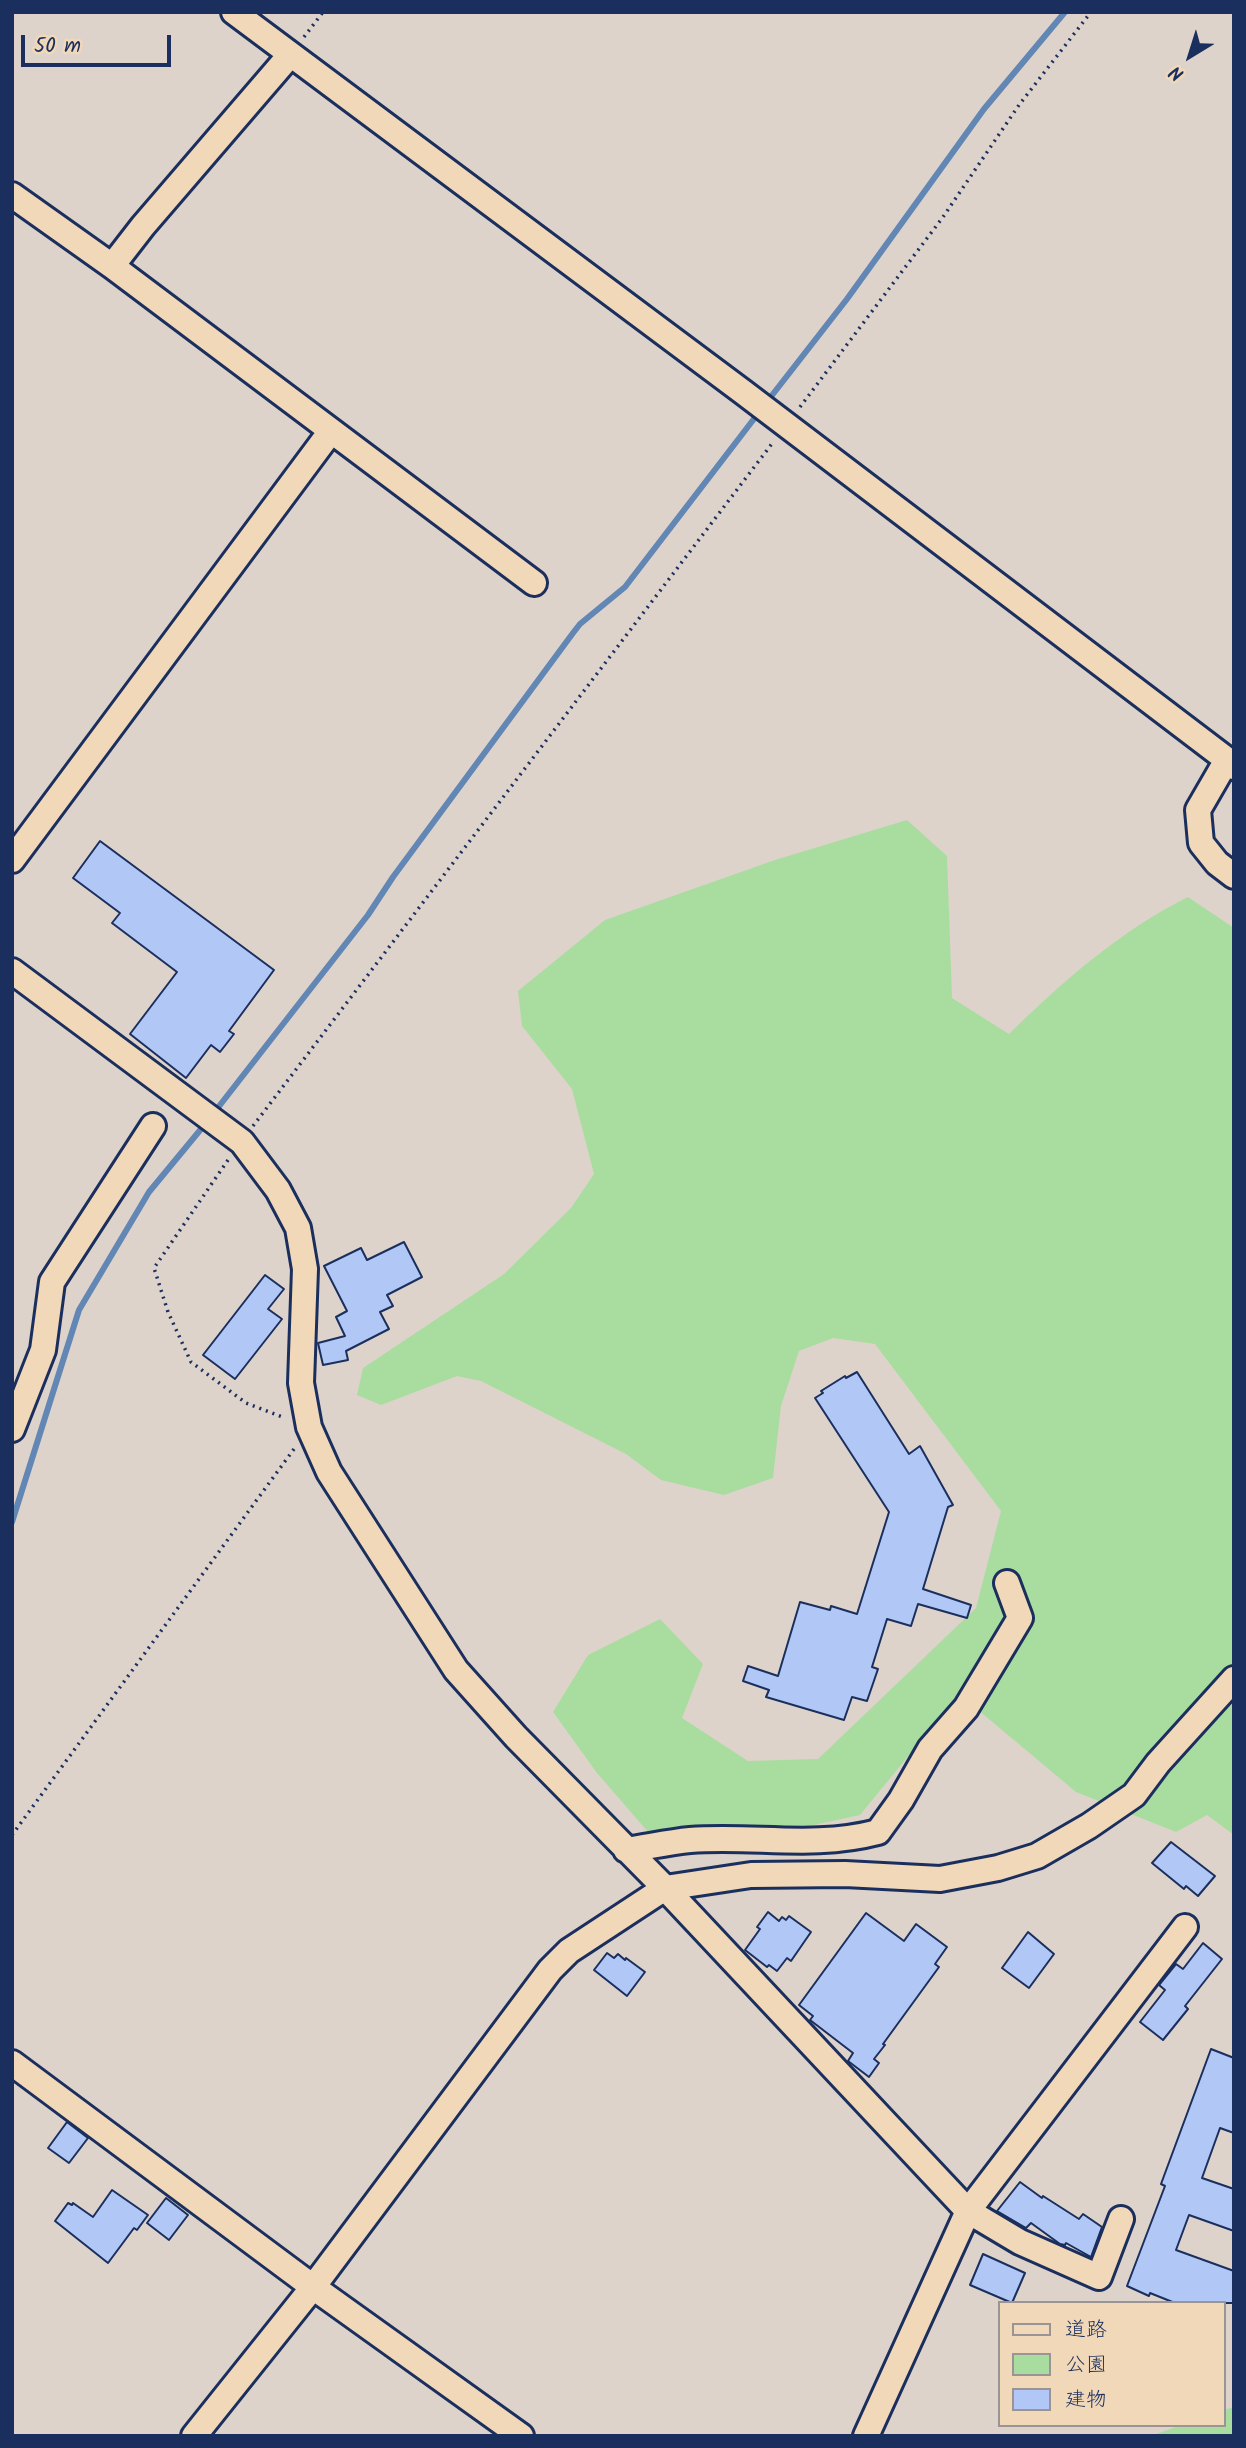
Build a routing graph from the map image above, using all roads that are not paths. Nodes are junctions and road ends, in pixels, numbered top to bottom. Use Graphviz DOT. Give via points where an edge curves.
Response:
graph roads {
  1 [pos="233,12"];
  2 [pos="290,55"];
  3 [pos="12,195"];
  4 [pos="112,266"];
  5 [pos="331,431"];
  6 [pos="534,583"];
  7 [pos="1234,766"];
  8 [pos="12,860"];
  9 [pos="1234,876"];
  10 [pos="12,971"];
  11 [pos="153,1126"];
  12 [pos="12,1429"];
  13 [pos="1007,1583"];
  14 [pos="1234,1679"];
  15 [pos="626,1850"];
  16 [pos="665,1888"];
  17 [pos="1185,1927"];
  18 [pos="12,2063"];
  19 [pos="968,2211"];
  20 [pos="1121,2219"];
  21 [pos="313,2287"];
  22 [pos="194,2436"];
  23 [pos="521,2436"];
  24 [pos="866,2436"];
  1 -- 2 [label="street"];
  2 -- 4 [label="street"];
  2 -- 7 [label="street"];
  3 -- 4 [label="street"];
  4 -- 5 [label="street"];
  5 -- 6 [label="street"];
  5 -- 8 [label="street"];
  7 -- 9 [label="street" via="1224,765 1198,810 1201,843"];
  10 -- 15 [label="street" via="242,1142 278,1190 298,1228 304,1269 301,1383 309,1427 329,1472 456,1670"];
  11 -- 12 [label="street" via="52,1282 43,1350"];
  13 -- 15 [label="street" via="1020,1618 966,1708 930,1749 878,1832 849,1840 691,1840"];
  14 -- 16 [label="street" via="1134,1795 1037,1856 940,1879 751,1875"];
  15 -- 16 [label="street"];
  16 -- 19 [label="street"];
  16 -- 21 [label="street" via="587,1938 550,1970"];
  17 -- 19 [label="street"];
  18 -- 21 [label="street"];
  19 -- 20 [label="street" via="1020,2242 1099,2277"];
  19 -- 24 [label="street"];
  21 -- 22 [label="street"];
  21 -- 23 [label="street"];
}
